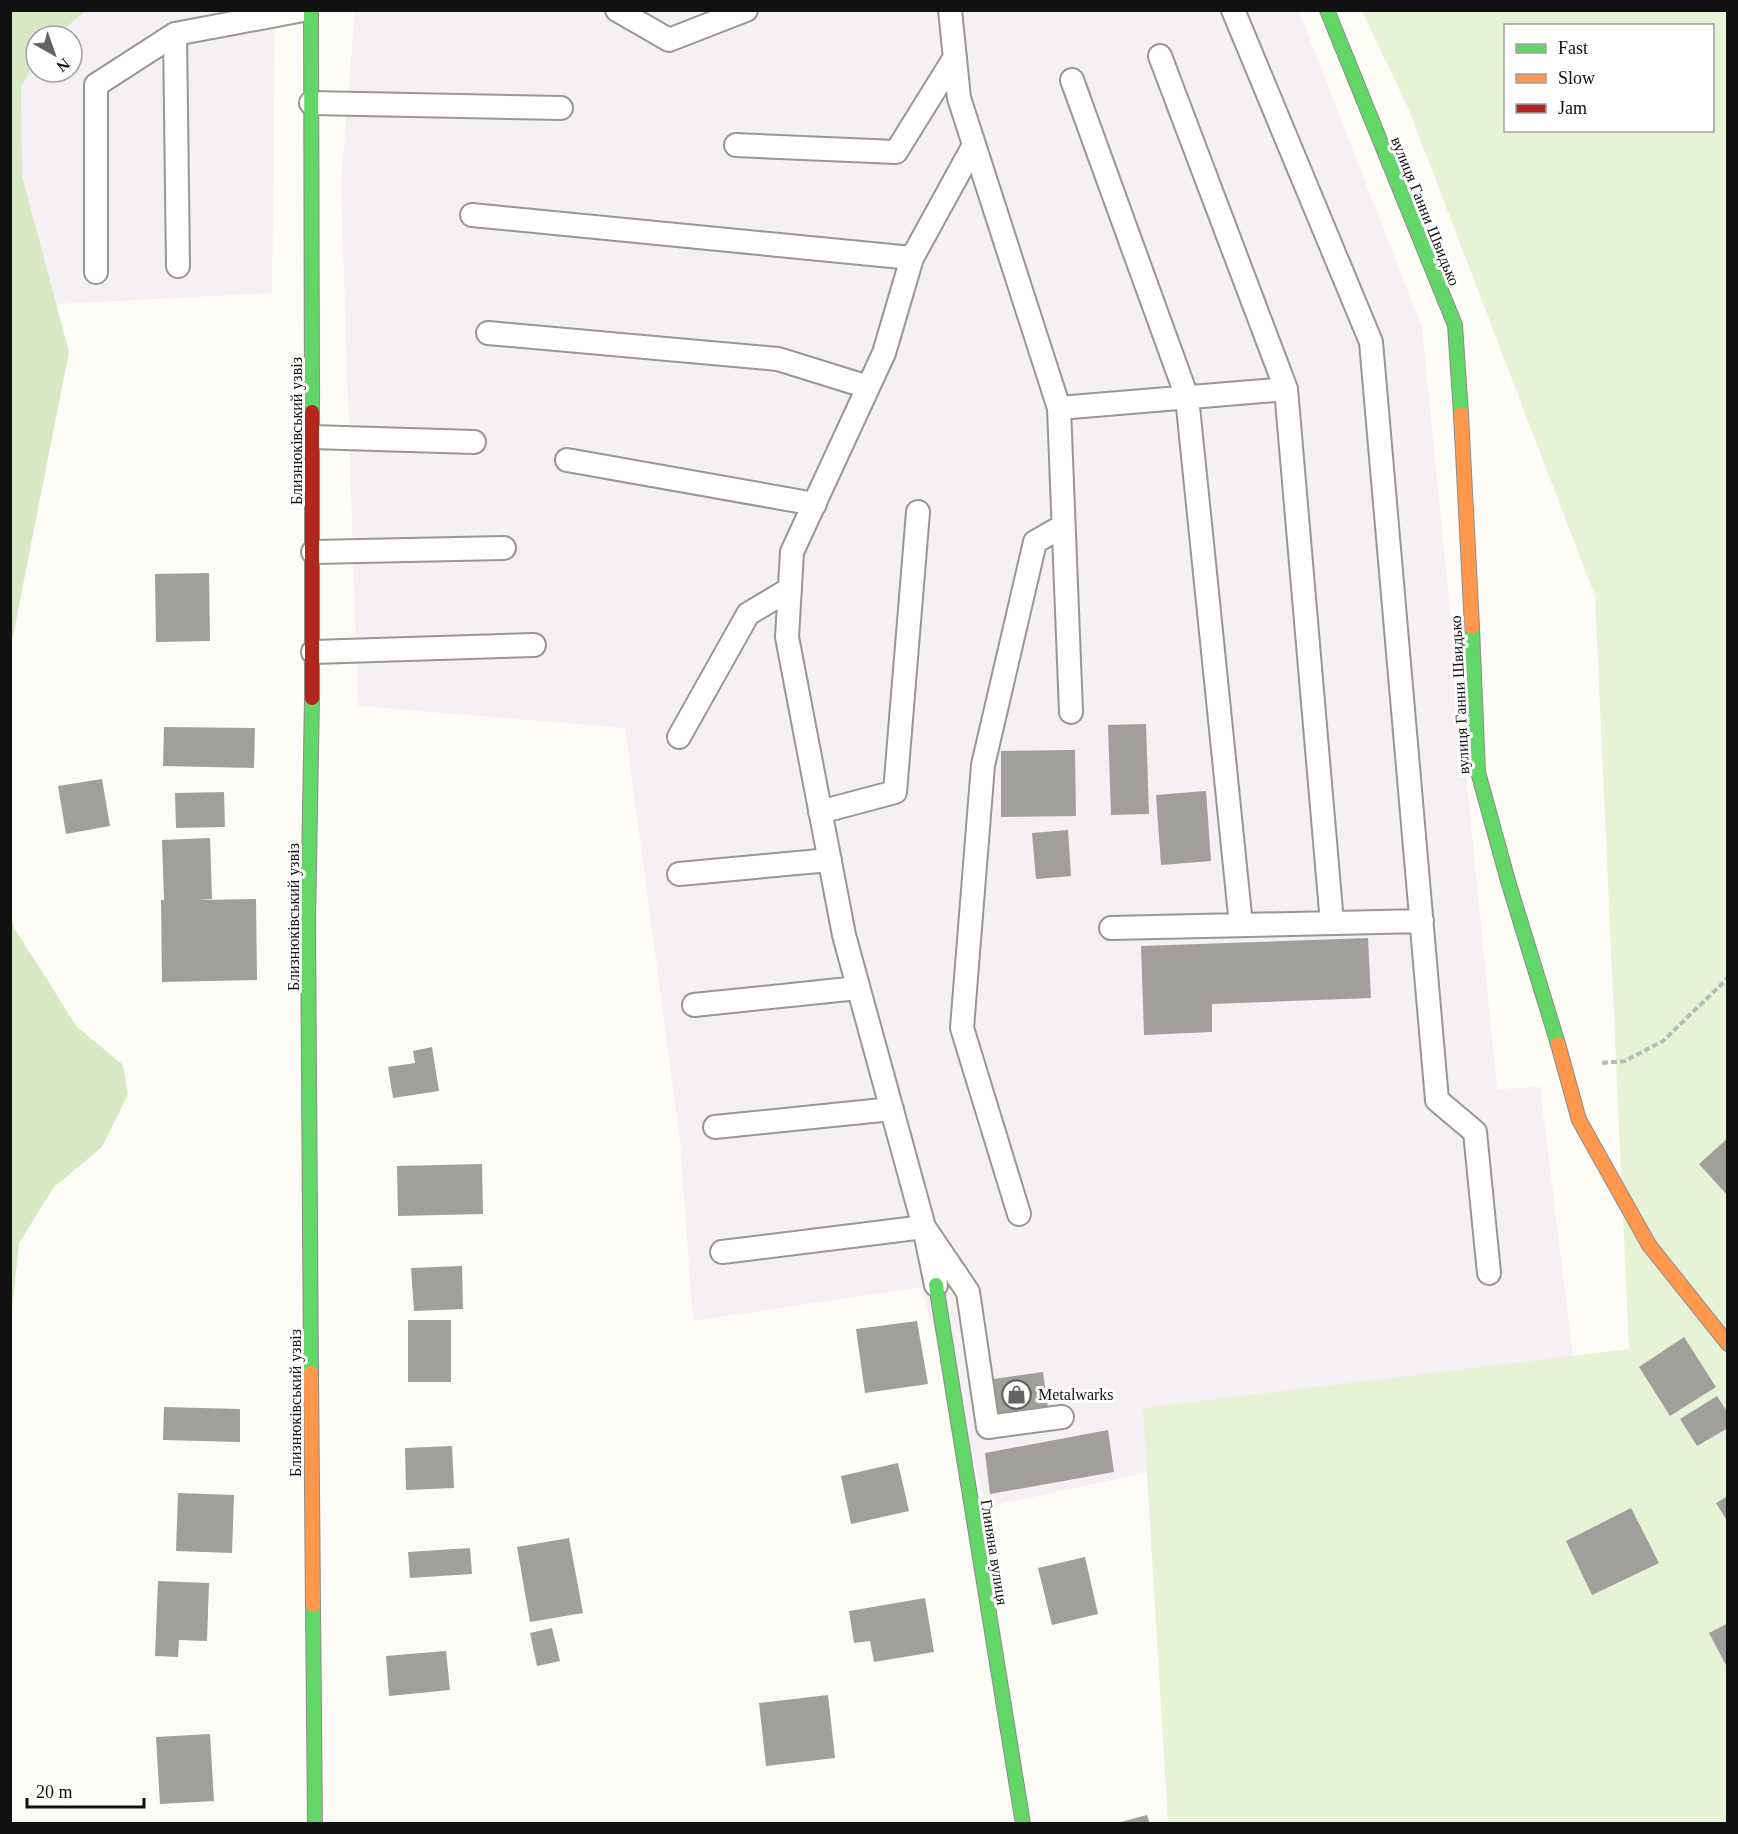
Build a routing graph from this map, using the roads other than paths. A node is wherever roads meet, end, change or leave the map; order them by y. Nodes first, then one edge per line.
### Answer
1 (303, 10) edge
2 (311, 10) edge
3 (617, 10) edge
4 (746, 10) edge
5 (950, 10) edge
6 (1233, 10) edge
7 (1327, 10) edge
8 (175, 34) junction
9 (1160, 56) dead end
10 (955, 57) junction
11 (1072, 80) dead end
12 (311, 103) junction
13 (561, 108) dead end
14 (736, 145) dead end
15 (974, 145) junction
16 (472, 215) dead end
17 (912, 258) junction
18 (178, 266) dead end
19 (96, 272) dead end
20 (488, 333) dead end
21 (868, 387) junction
22 (1286, 389) junction
23 (1187, 397) junction
24 (1059, 408) junction
25 (312, 437) junction
26 (474, 442) dead end
27 (567, 460) dead end
28 (815, 504) junction
29 (918, 512) dead end
30 (1064, 526) junction
31 (504, 548) dead end
32 (313, 552) junction
33 (790, 589) junction
34 (534, 645) dead end
35 (313, 652) junction
36 (1071, 712) dead end
37 (679, 736) dead end
38 (820, 812) junction
39 (830, 860) junction
40 (679, 874) dead end
41 (1422, 921) junction
42 (1332, 923) junction
43 (1241, 925) junction
44 (1111, 928) dead end
45 (858, 988) junction
46 (693, 1005) dead end
47 (892, 1109) junction
48 (715, 1127) dead end
49 (1019, 1214) dead end
50 (924, 1227) junction
51 (722, 1252) dead end
52 (1489, 1273) dead end
53 (936, 1285) joint
54 (1728, 1344) edge
55 (1062, 1418) dead end
56 (315, 1824) edge
57 (1023, 1824) edge

1 - 8 lane
2 - 12 street, Близнюківський узвіз
3 - 4 lane
5 - 10 lane
6 - 41 lane
7 - 54 street, вулиця Ганни Швидько
8 - 18 lane
8 - 19 lane
9 - 22 lane
10 - 14 lane
10 - 15 lane
11 - 23 lane
12 - 13 lane
12 - 25 street, Близнюківський узвіз
15 - 17 lane
15 - 24 lane
16 - 17 lane
17 - 21 lane
20 - 21 lane
21 - 28 lane
22 - 23 lane
22 - 42 lane
23 - 24 lane
23 - 43 lane
24 - 30 lane
25 - 26 lane
25 - 32 street, Близнюківський узвіз
27 - 28 lane
28 - 33 lane
29 - 38 lane
30 - 36 lane
30 - 49 lane
31 - 32 lane
32 - 35 street, Близнюківський узвіз
33 - 37 lane
33 - 38 lane
34 - 35 lane
35 - 56 street, Близнюківський узвіз
38 - 39 lane
39 - 40 lane
39 - 45 lane
41 - 42 lane
41 - 52 lane
42 - 43 lane
43 - 44 lane
45 - 46 lane
45 - 47 lane
47 - 48 lane
47 - 50 lane
50 - 51 lane
50 - 53 lane
50 - 55 lane
53 - 57 street, Глиняна вулиця

